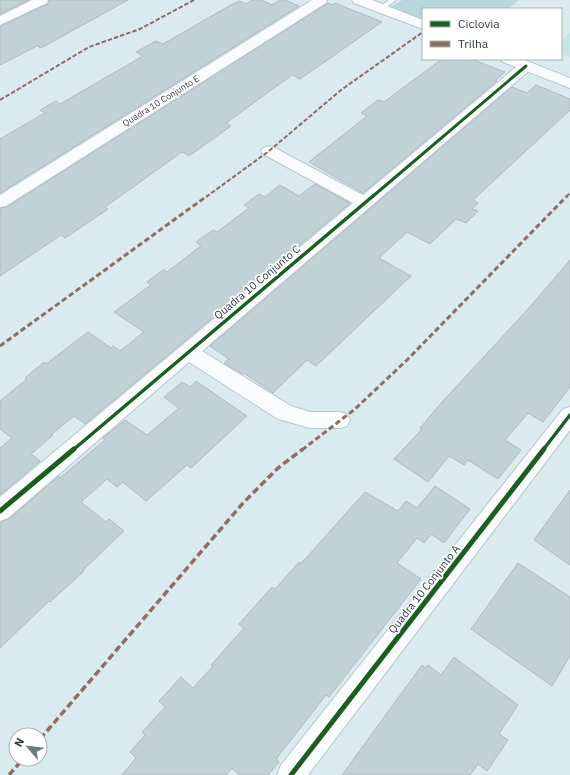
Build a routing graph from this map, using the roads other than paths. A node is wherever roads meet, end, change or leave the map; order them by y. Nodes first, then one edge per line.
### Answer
1 (42, 0) edge
2 (321, 0) edge
3 (359, 0) edge
4 (393, 0) edge
5 (380, 8) junction
6 (0, 21) edge
7 (422, 25) edge
8 (511, 60) edge
9 (526, 66) junction
10 (570, 83) edge
11 (268, 151) dead end
12 (0, 202) edge
13 (365, 203) junction
14 (188, 352) junction
15 (570, 415) edge
16 (340, 420) dead end
17 (0, 511) edge
18 (292, 775) edge

1 - 6 street
2 - 12 street, Quadra 10 Conjunto E
3 - 5 street
4 - 5 lane
5 - 7 street
8 - 9 street
9 - 10 street
9 - 13 street, Quadra 10 Conjunto C
11 - 13 street
13 - 14 street, Quadra 10 Conjunto C
14 - 16 street
14 - 17 street, Quadra 10 Conjunto C
15 - 18 street, Quadra 10 Conjunto A

